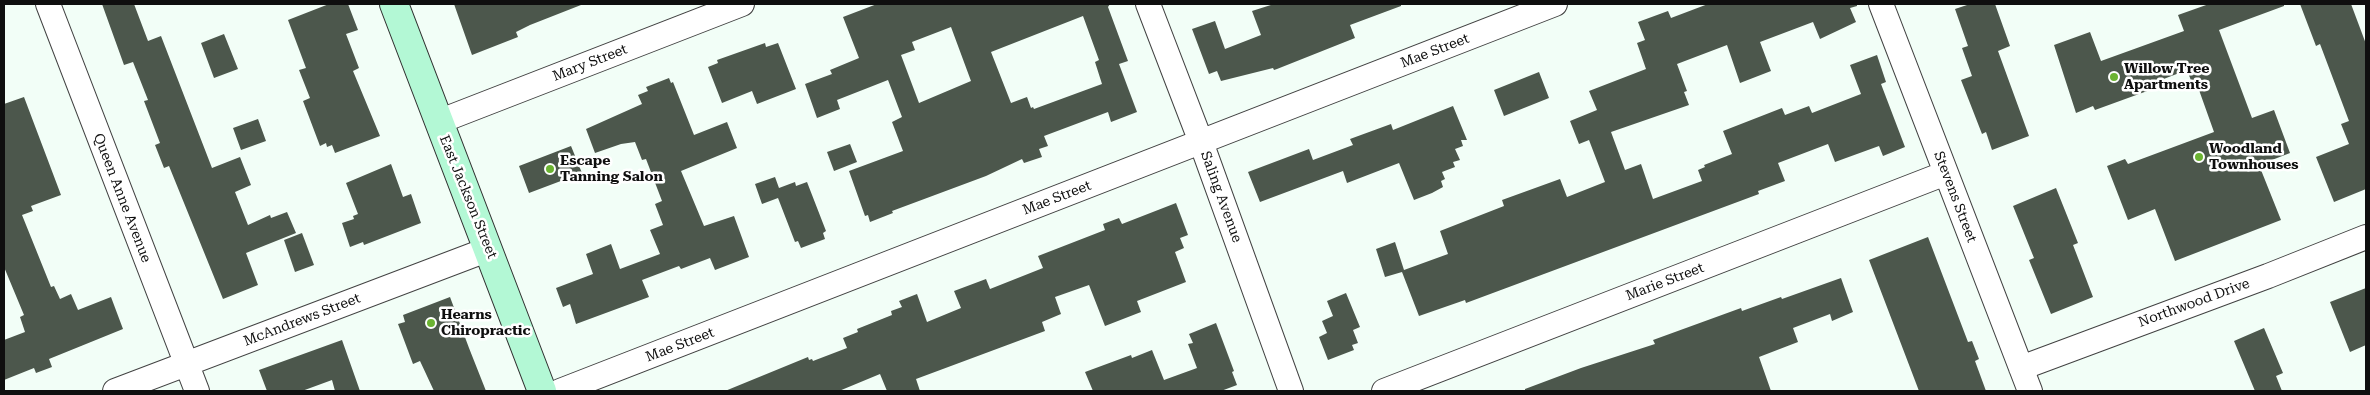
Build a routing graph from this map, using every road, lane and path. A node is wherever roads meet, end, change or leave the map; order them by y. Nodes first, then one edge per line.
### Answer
1 (48, 4) edge
2 (394, 4) edge
3 (742, 4) edge
4 (1148, 4) edge
5 (1555, 4) edge
6 (1880, 4) edge
7 (438, 122) junction
8 (1201, 142) junction
9 (1946, 172) junction
10 (2366, 237) edge
11 (488, 249) junction
12 (187, 364) junction
13 (2021, 368) junction
14 (115, 391) edge
15 (197, 391) edge
16 (542, 391) edge
17 (560, 391) edge
18 (1292, 391) edge
19 (1384, 391) edge
20 (2030, 391) edge

1 - 12 street, Queen Anne Avenue
2 - 7 street, East Jackson Street
3 - 7 street, Mary Street
4 - 8 street, Saling Avenue
5 - 8 street, Mae Street
6 - 9 street, Stevens Street
7 - 11 street, East Jackson Street
8 - 17 street, Mae Street
8 - 18 street, Saling Avenue
9 - 13 street, Stevens Street
9 - 19 street, Marie Street
10 - 13 street, Northwood Drive
11 - 12 street, McAndrews Street
11 - 16 street, East Jackson Street
12 - 14 street, McAndrews Street
12 - 15 street, Queen Anne Avenue
13 - 20 street, Stevens Street

